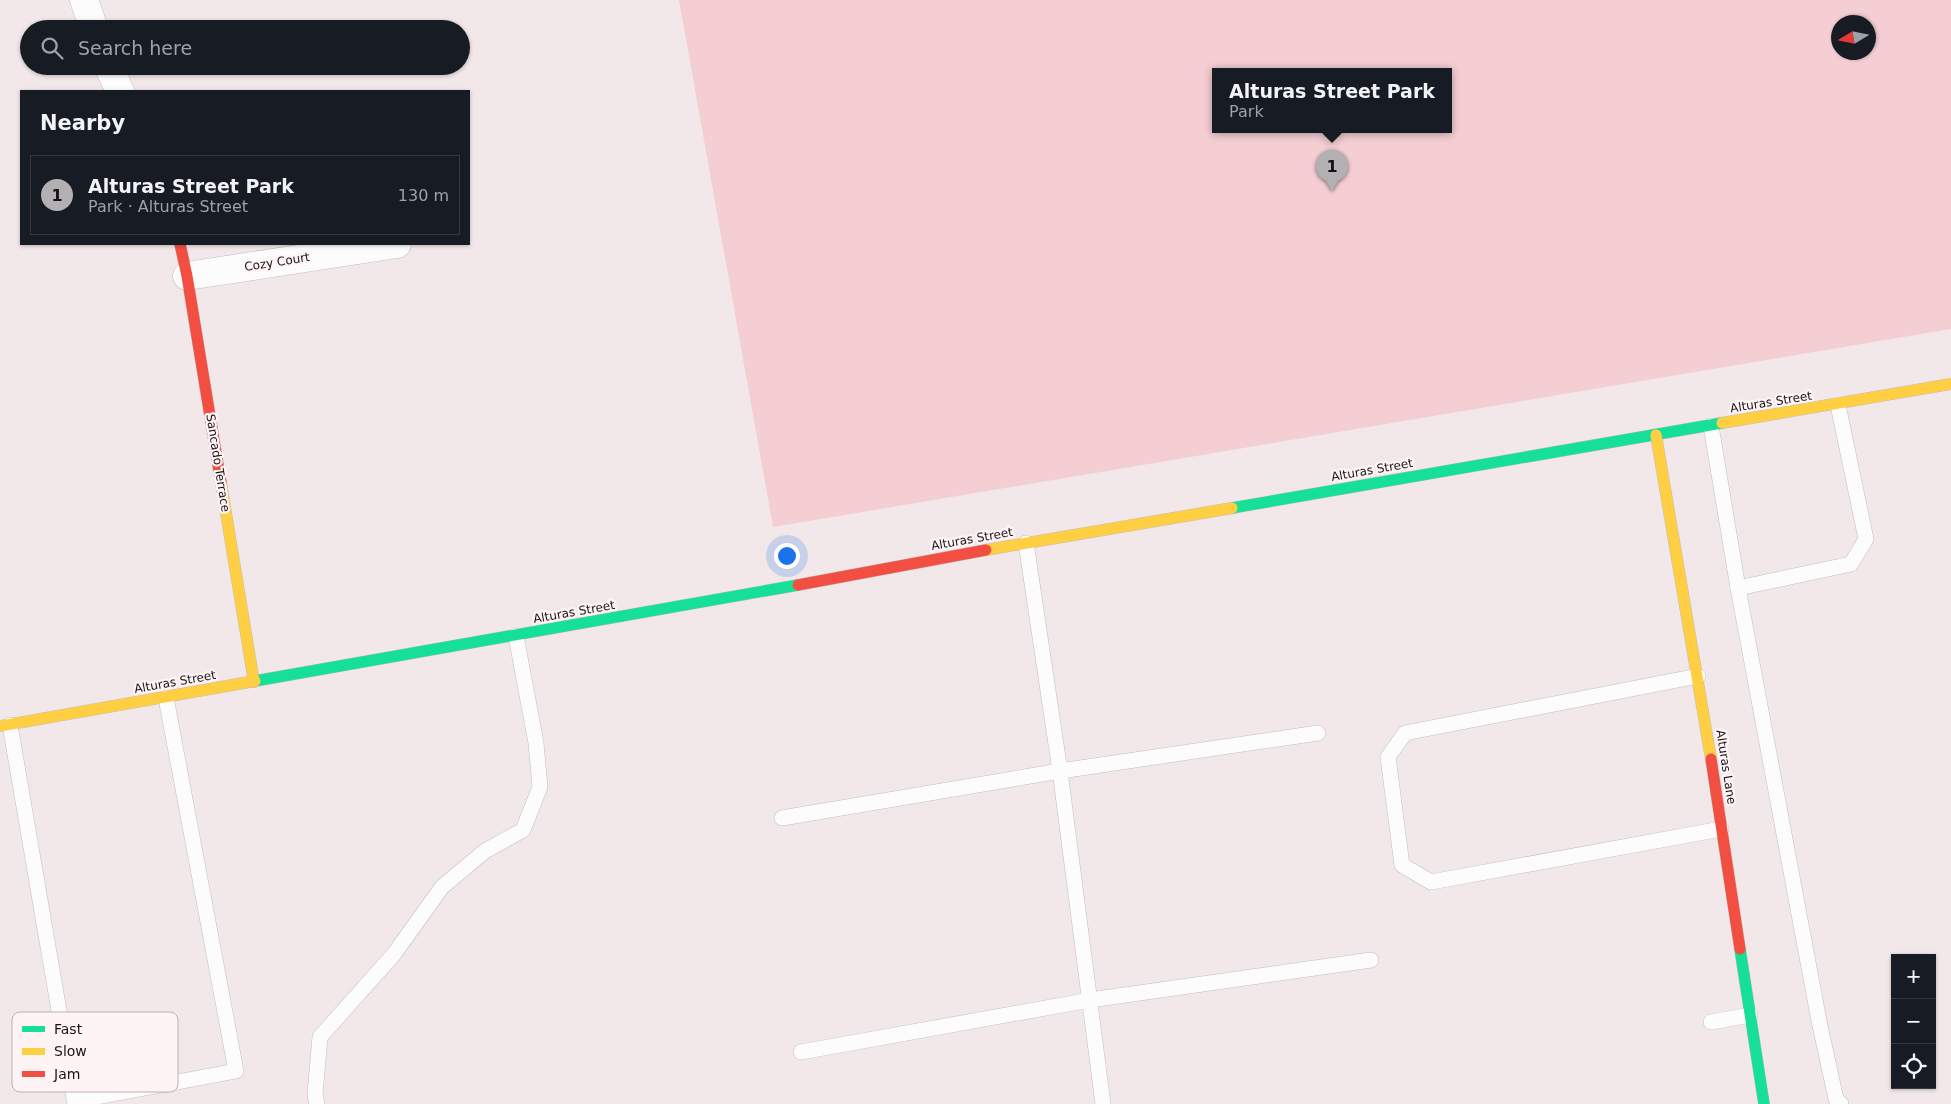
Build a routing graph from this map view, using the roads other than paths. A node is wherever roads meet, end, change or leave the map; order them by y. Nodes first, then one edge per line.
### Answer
1 (84, 0) edge
2 (91, 20) edge
3 (112, 75) edge
4 (120, 90) edge
5 (180, 245) edge
6 (390, 245) edge
7 (187, 276) junction
8 (1951, 384) edge
9 (1838, 405) junction
10 (1711, 426) junction
11 (1656, 435) junction
12 (1026, 543) junction
13 (1738, 588) junction
14 (516, 636) junction
15 (1698, 676) junction
16 (254, 682) junction
17 (166, 698) junction
18 (5, 726) edge
19 (1318, 733) dead end
20 (1060, 771) junction
21 (782, 818) dead end
22 (1721, 829) junction
23 (1371, 960) dead end
24 (1090, 1000) junction
25 (58, 1012) edge
26 (1750, 1015) junction
27 (1711, 1022) dead end
28 (801, 1052) dead end
29 (178, 1083) edge
30 (130, 1092) edge
31 (75, 1103) edge
32 (317, 1104) edge
33 (1103, 1104) edge
34 (1764, 1104) edge
35 (1841, 1104) edge

1 - 2 street
3 - 4 street
5 - 7 street, Sancado Terrace
6 - 7 street, Cozy Court
7 - 16 street, Sancado Terrace
8 - 9 street, Alturas Street
9 - 10 street, Alturas Street
9 - 13 lane
10 - 11 street, Alturas Street
10 - 13 lane
11 - 12 street, Alturas Street
11 - 15 street, Alturas Lane
12 - 14 street, Alturas Street
12 - 20 lane
13 - 35 lane
14 - 16 street, Alturas Street
14 - 32 lane
15 - 22 street, Alturas Lane
15 - 22 lane
16 - 17 street, Alturas Street
17 - 18 street, Alturas Street
17 - 29 lane
18 - 25 lane
19 - 20 lane
20 - 21 lane
20 - 24 lane
22 - 26 street, Alturas Lane
23 - 24 lane
24 - 28 lane
24 - 33 lane
26 - 27 lane
26 - 34 street, Alturas Lane
30 - 31 lane

